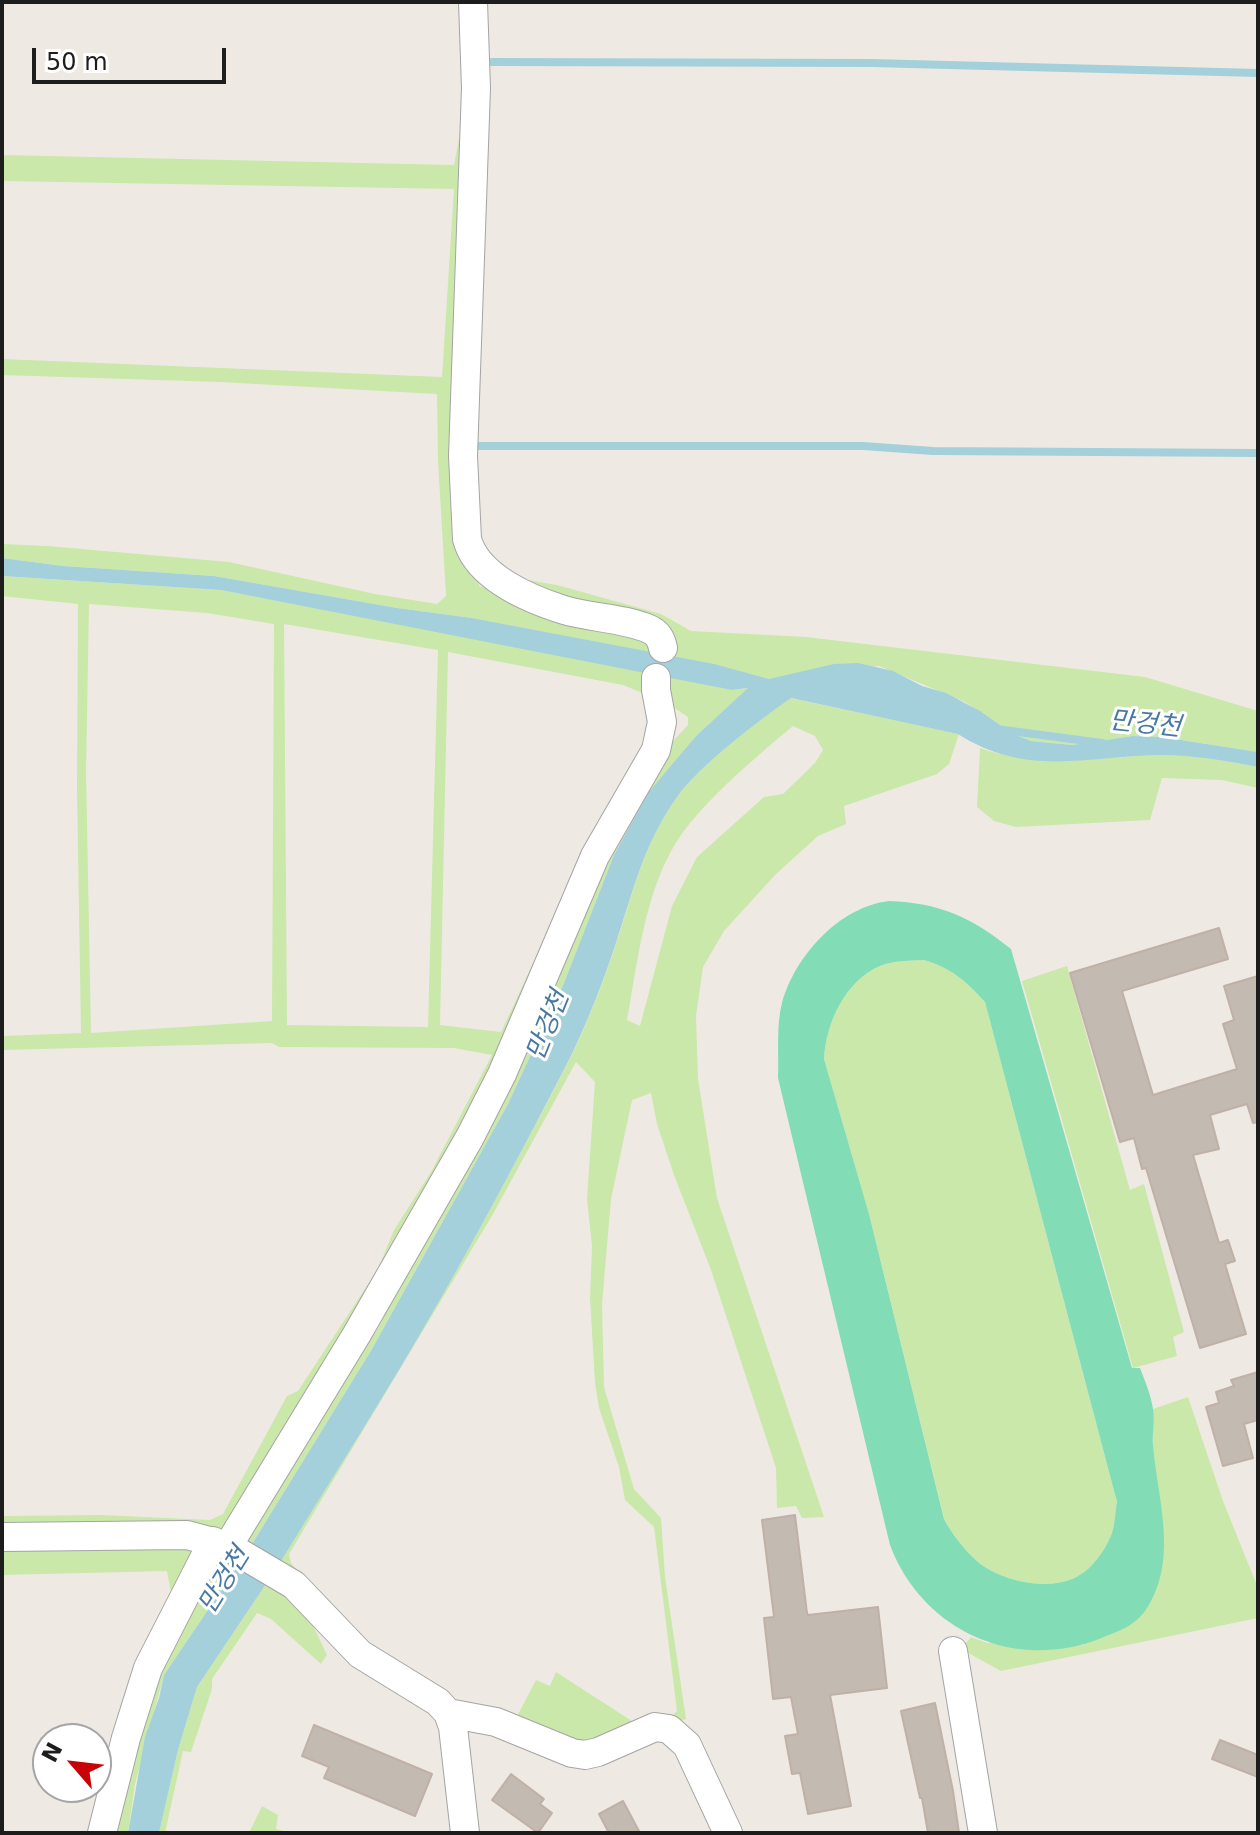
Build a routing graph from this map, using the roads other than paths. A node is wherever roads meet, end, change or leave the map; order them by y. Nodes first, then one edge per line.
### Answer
1 (473, 2) edge
2 (663, 648) dead end
3 (656, 678) dead end
4 (2, 1537) edge
5 (228, 1546) junction
6 (953, 1651) dead end
7 (448, 1713) junction
8 (102, 1833) edge
9 (465, 1833) edge
10 (728, 1833) edge
11 (983, 1833) edge

1 - 2 street
3 - 5 street
4 - 5 street
5 - 7 street
5 - 8 street
6 - 11 street
7 - 9 street
7 - 10 street

